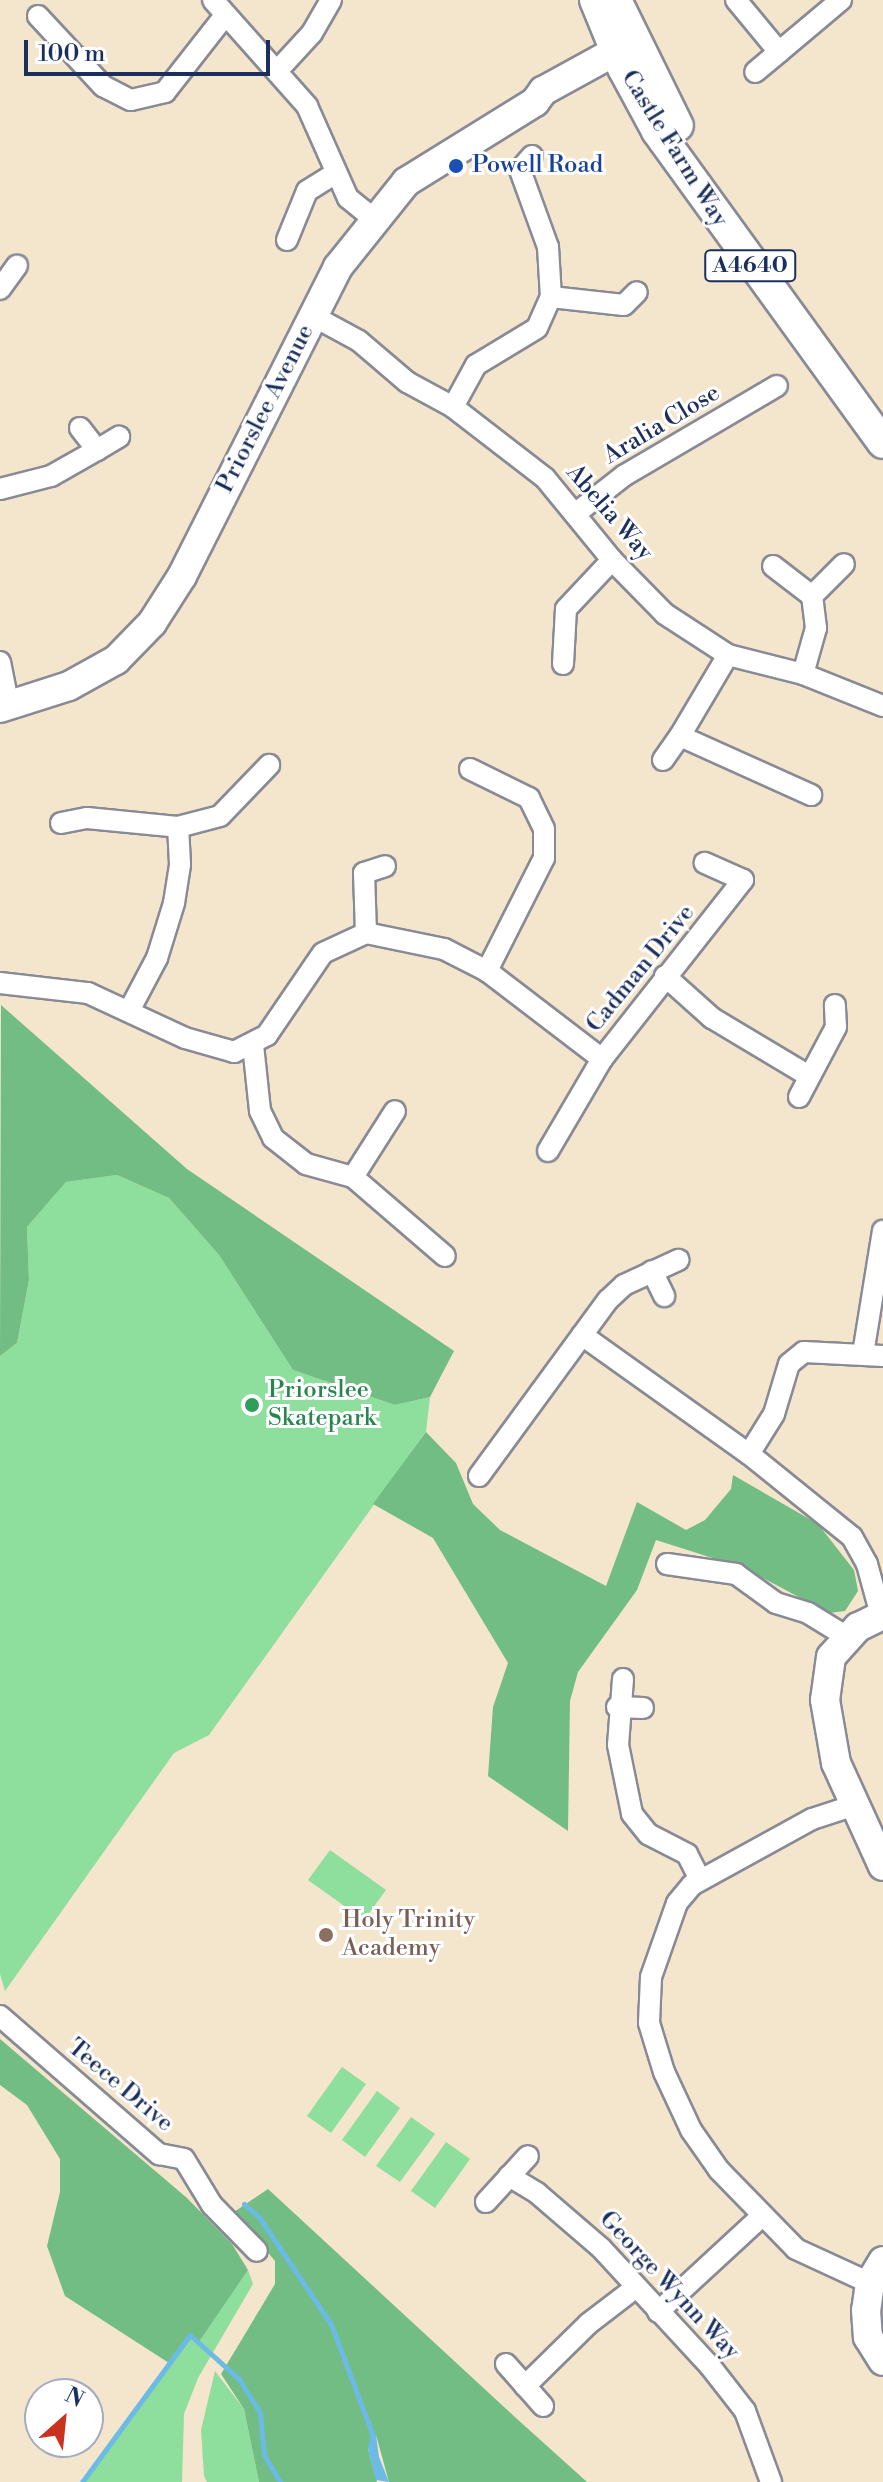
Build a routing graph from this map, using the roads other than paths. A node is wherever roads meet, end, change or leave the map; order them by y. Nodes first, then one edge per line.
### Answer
1 (331, 0) edge
2 (595, 0) edge
3 (616, 0) edge
4 (736, 0) edge
5 (841, 0) edge
6 (218, 9) edge
7 (38, 16) dead end
8 (779, 52) junction
9 (629, 54) junction
10 (278, 70) junction
11 (755, 72) dead end
12 (519, 164) dead end
13 (336, 173) junction
14 (373, 218) junction
15 (287, 240) dead end
16 (17, 266) dead end
17 (0, 289) edge
18 (637, 292) dead end
19 (551, 297) junction
20 (313, 316) junction
21 (777, 386) dead end
22 (453, 407) junction
23 (883, 414) edge
24 (80, 428) dead end
25 (119, 437) dead end
26 (883, 443) edge
27 (97, 450) junction
28 (0, 489) edge
29 (575, 514) junction
30 (612, 560) junction
31 (844, 564) dead end
32 (773, 566) dead end
33 (812, 596) junction
34 (728, 655) junction
35 (0, 662) edge
36 (563, 664) dead end
37 (803, 674) junction
38 (883, 706) edge
39 (4, 708) edge
40 (680, 736) junction
41 (663, 760) dead end
42 (269, 765) dead end
43 (470, 769) dead end
44 (811, 795) dead end
45 (61, 823) dead end
46 (178, 827) junction
47 (705, 863) dead end
48 (385, 866) dead end
49 (366, 933) junction
50 (487, 971) junction
51 (665, 976) junction
52 (0, 983) edge
53 (835, 1005) dead end
54 (130, 1009) junction
55 (253, 1045) junction
56 (602, 1059) junction
57 (809, 1076) junction
58 (799, 1097) dead end
59 (395, 1111) dead end
60 (548, 1151) dead end
61 (353, 1177) junction
62 (883, 1231) edge
63 (434, 1256) dead end
64 (678, 1260) dead end
65 (652, 1271) junction
66 (664, 1296) dead end
67 (582, 1335) junction
68 (873, 1355) edge
69 (749, 1454) junction
70 (479, 1476) dead end
71 (667, 1564) dead end
72 (882, 1615) edge
73 (847, 1637) junction
74 (623, 1679) dead end
75 (617, 1707) junction
76 (643, 1708) dead end
77 (855, 1805) junction
78 (883, 1866) edge
79 (699, 1878) junction
80 (0, 2016) edge
81 (528, 2156) dead end
82 (509, 2176) junction
83 (486, 2202) dead end
84 (762, 2216) junction
85 (257, 2251) dead end
86 (877, 2272) edge
87 (635, 2288) junction
88 (658, 2312) junction
89 (883, 2361) edge
90 (506, 2364) dead end
91 (525, 2386) junction
92 (543, 2406) dead end
93 (771, 2482) edge

1 - 10 street
2 - 9 main road, Castle Farm Way / A4640
3 - 9 main road, Castle Farm Way / A4640
4 - 8 street
5 - 8 street
6 - 7 street
6 - 10 street
8 - 11 street
9 - 14 street, Priorslee Avenue
9 - 23 main road, Castle Farm Way / A4640
9 - 26 main road, Castle Farm Way / A4640
10 - 13 street
12 - 19 street
13 - 14 street
13 - 15 street
14 - 20 street, Priorslee Avenue
16 - 17 street
18 - 19 street
19 - 22 street
20 - 22 street, Abelia Way
20 - 39 street, Priorslee Avenue
21 - 29 street, Aralia Close
22 - 29 street, Abelia Way
24 - 27 street
25 - 27 street
27 - 28 street
29 - 30 street, Abelia Way
30 - 34 street, Abelia Way
30 - 36 street
31 - 33 street
32 - 33 street
33 - 37 street
34 - 37 street, Abelia Way
34 - 40 street
35 - 39 street
37 - 38 street, Abelia Way
40 - 41 street
40 - 44 street
42 - 46 street
43 - 50 street
45 - 46 street
46 - 54 street
47 - 51 street, Cadman Drive
48 - 49 street
49 - 50 street, Cadman Drive
49 - 55 street
50 - 56 street, Cadman Drive
51 - 56 street, Cadman Drive
51 - 57 street
52 - 54 street
53 - 57 street
54 - 55 street
55 - 61 street
56 - 60 street
57 - 58 street
59 - 61 street
61 - 63 street
62 - 68 street
64 - 65 street
65 - 66 street
65 - 67 street
67 - 69 street
67 - 70 street
68 - 69 street
69 - 72 street
71 - 73 street
72 - 73 street
73 - 77 street
74 - 75 street
75 - 76 street
75 - 79 street
77 - 78 street
77 - 79 street
79 - 84 street
80 - 85 street, Teece Drive
81 - 82 street
82 - 83 street
82 - 87 street, George Wynn Way
84 - 86 street
84 - 88 street
86 - 89 street
87 - 88 street, George Wynn Way
87 - 91 street
88 - 93 street, George Wynn Way
90 - 91 street
91 - 92 street

